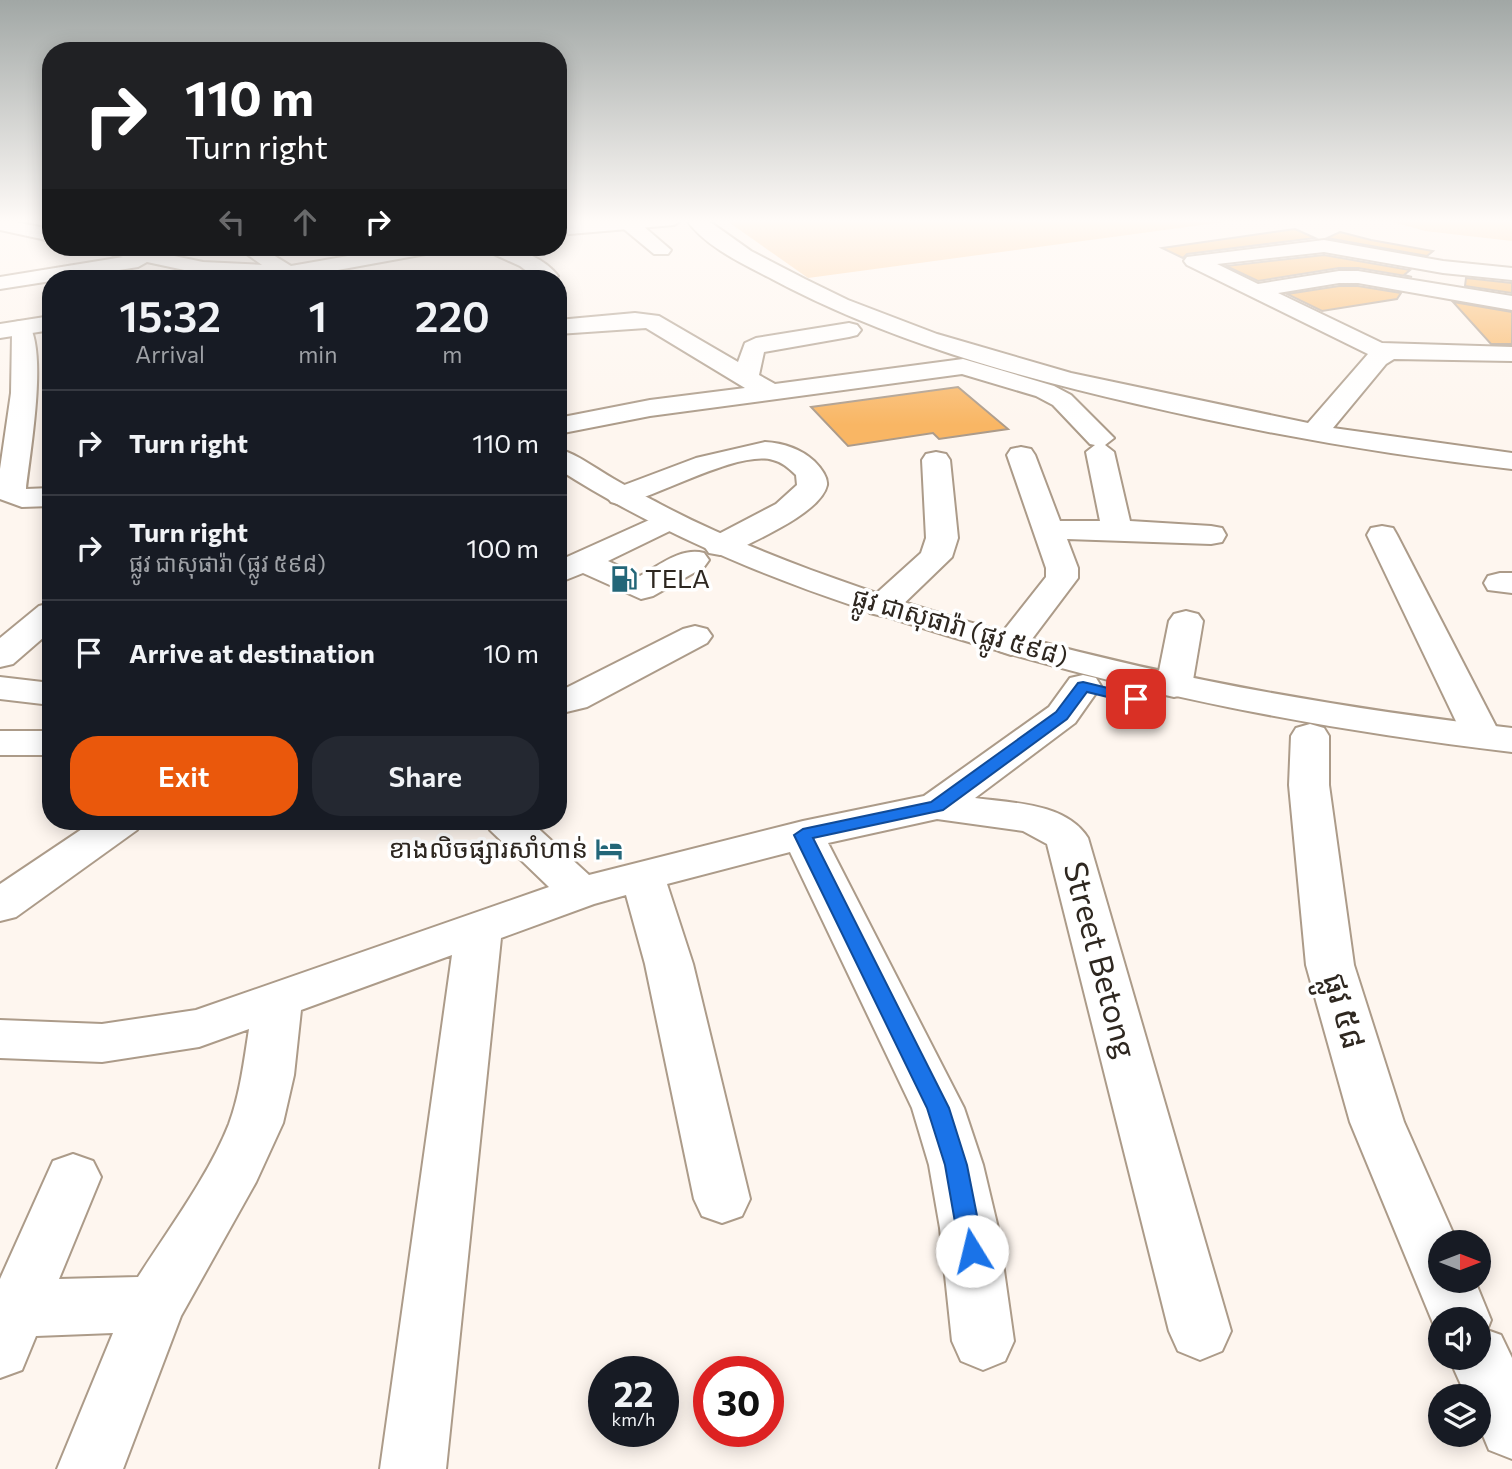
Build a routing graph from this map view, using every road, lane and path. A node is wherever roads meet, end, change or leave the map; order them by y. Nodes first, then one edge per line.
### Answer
1 (805, 288) edge
2 (1247, 288) edge
3 (1268, 288) edge
4 (1434, 288) edge
5 (1252, 290) junction
6 (1512, 303) edge
7 (42, 317) edge
8 (42, 324) edge
9 (567, 326) edge
10 (7, 327) edge
11 (849, 330) dead end
12 (1390, 352) junction
13 (1512, 354) edge
14 (747, 375) junction
15 (42, 389) edge
16 (769, 391) junction
17 (12, 397) edge
18 (567, 424) edge
19 (1314, 432) junction
20 (1021, 455) dead end
21 (936, 460) dead end
22 (1512, 461) edge
23 (567, 463) edge
24 (567, 490) edge
25 (621, 496) junction
26 (42, 497) edge
27 (653, 527) junction
28 (1048, 530) junction
29 (1117, 530) junction
30 (1211, 535) dead end
31 (1382, 535) dead end
32 (706, 553) junction
33 (571, 567) edge
34 (882, 606) junction
35 (42, 621) edge
36 (1186, 621) dead end
37 (695, 636) dead end
38 (1011, 644) junction
39 (0, 656) edge
40 (1083, 686) junction
41 (1174, 686) junction
42 (0, 688) edge
43 (42, 693) edge
44 (567, 701) edge
45 (1310, 736) junction
46 (1497, 738) edge
47 (0, 743) edge
48 (42, 743) edge
49 (1512, 762) edge
50 (937, 806) junction
51 (109, 830) edge
52 (515, 830) edge
53 (803, 835) junction
54 (642, 875) junction
55 (581, 892) junction
56 (1, 905) edge
57 (479, 927) junction
58 (278, 1001) junction
59 (0, 1039) edge
60 (73, 1177) dead end
61 (722, 1199) dead end
62 (1428, 1242) edge
63 (155, 1304) junction
64 (6, 1322) edge
65 (1200, 1331) dead end
66 (983, 1341) dead end
67 (1486, 1370) edge
68 (1512, 1427) edge
69 (90, 1469) edge
70 (413, 1469) edge

1 - 19 street
2 - 5 street
3 - 5 street
4 - 6 street
5 - 12 street
7 - 10 street
8 - 10 street
9 - 14 street
10 - 17 street
11 - 14 street
12 - 13 street
12 - 19 street
14 - 16 street
15 - 17 street
16 - 18 street
16 - 29 street
17 - 26 street
19 - 22 street
20 - 28 street
21 - 34 street
23 - 25 street, ផ្លូវ ជាសុផារ៉ា (ផ្លូវ ៥៩៨)
24 - 27 street, ផ្លូវ ជាសុផារ៉ា (ផ្លូវ ៥៩៨)
25 - 27 street, ផ្លូវ ជាសុផារ៉ា (ផ្លូវ ៥៩៨)
25 - 32 street
27 - 32 street, ផ្លូវ ជាសុផារ៉ា (ផ្លូវ ៥៩៨)
27 - 33 street
28 - 29 street
28 - 38 street
29 - 30 street
31 - 46 street
32 - 33 street
32 - 34 street, ផ្លូវ ជាសុផារ៉ា (ផ្លូវ ៥៩៨)
32 - 40 street, ផ្លូវ ជាសុផារ៉ា (ផ្លូវ ៥៩៨)
34 - 38 street, ផ្លូវ ជាសុផារ៉ា (ផ្លូវ ៥៩៨)
35 - 39 street
36 - 41 street
37 - 44 street
38 - 41 street, ផ្លូវ ជាសុផារ៉ា (ផ្លូវ ៥៩៨)
40 - 45 street, ផ្លូវ ជាសុផារ៉ា (ផ្លូវ ៥៩៨)
40 - 50 street
41 - 46 street, ផ្លូវ ជាសុផារ៉ា (ផ្លូវ ៥៩៨)
42 - 43 street
45 - 49 street, ផ្លូវ ជាសុផារ៉ា (ផ្លូវ ៥៩៨)
45 - 62 street, ផ្លូវ ៥៨
47 - 48 street
50 - 53 street
50 - 65 street, Street Betong
51 - 56 street
52 - 55 street
53 - 54 street
53 - 66 street
54 - 55 street
54 - 61 street
55 - 57 street
57 - 58 street
57 - 70 street
58 - 59 street
58 - 63 street
60 - 64 street
63 - 64 street
63 - 69 street
67 - 68 street

